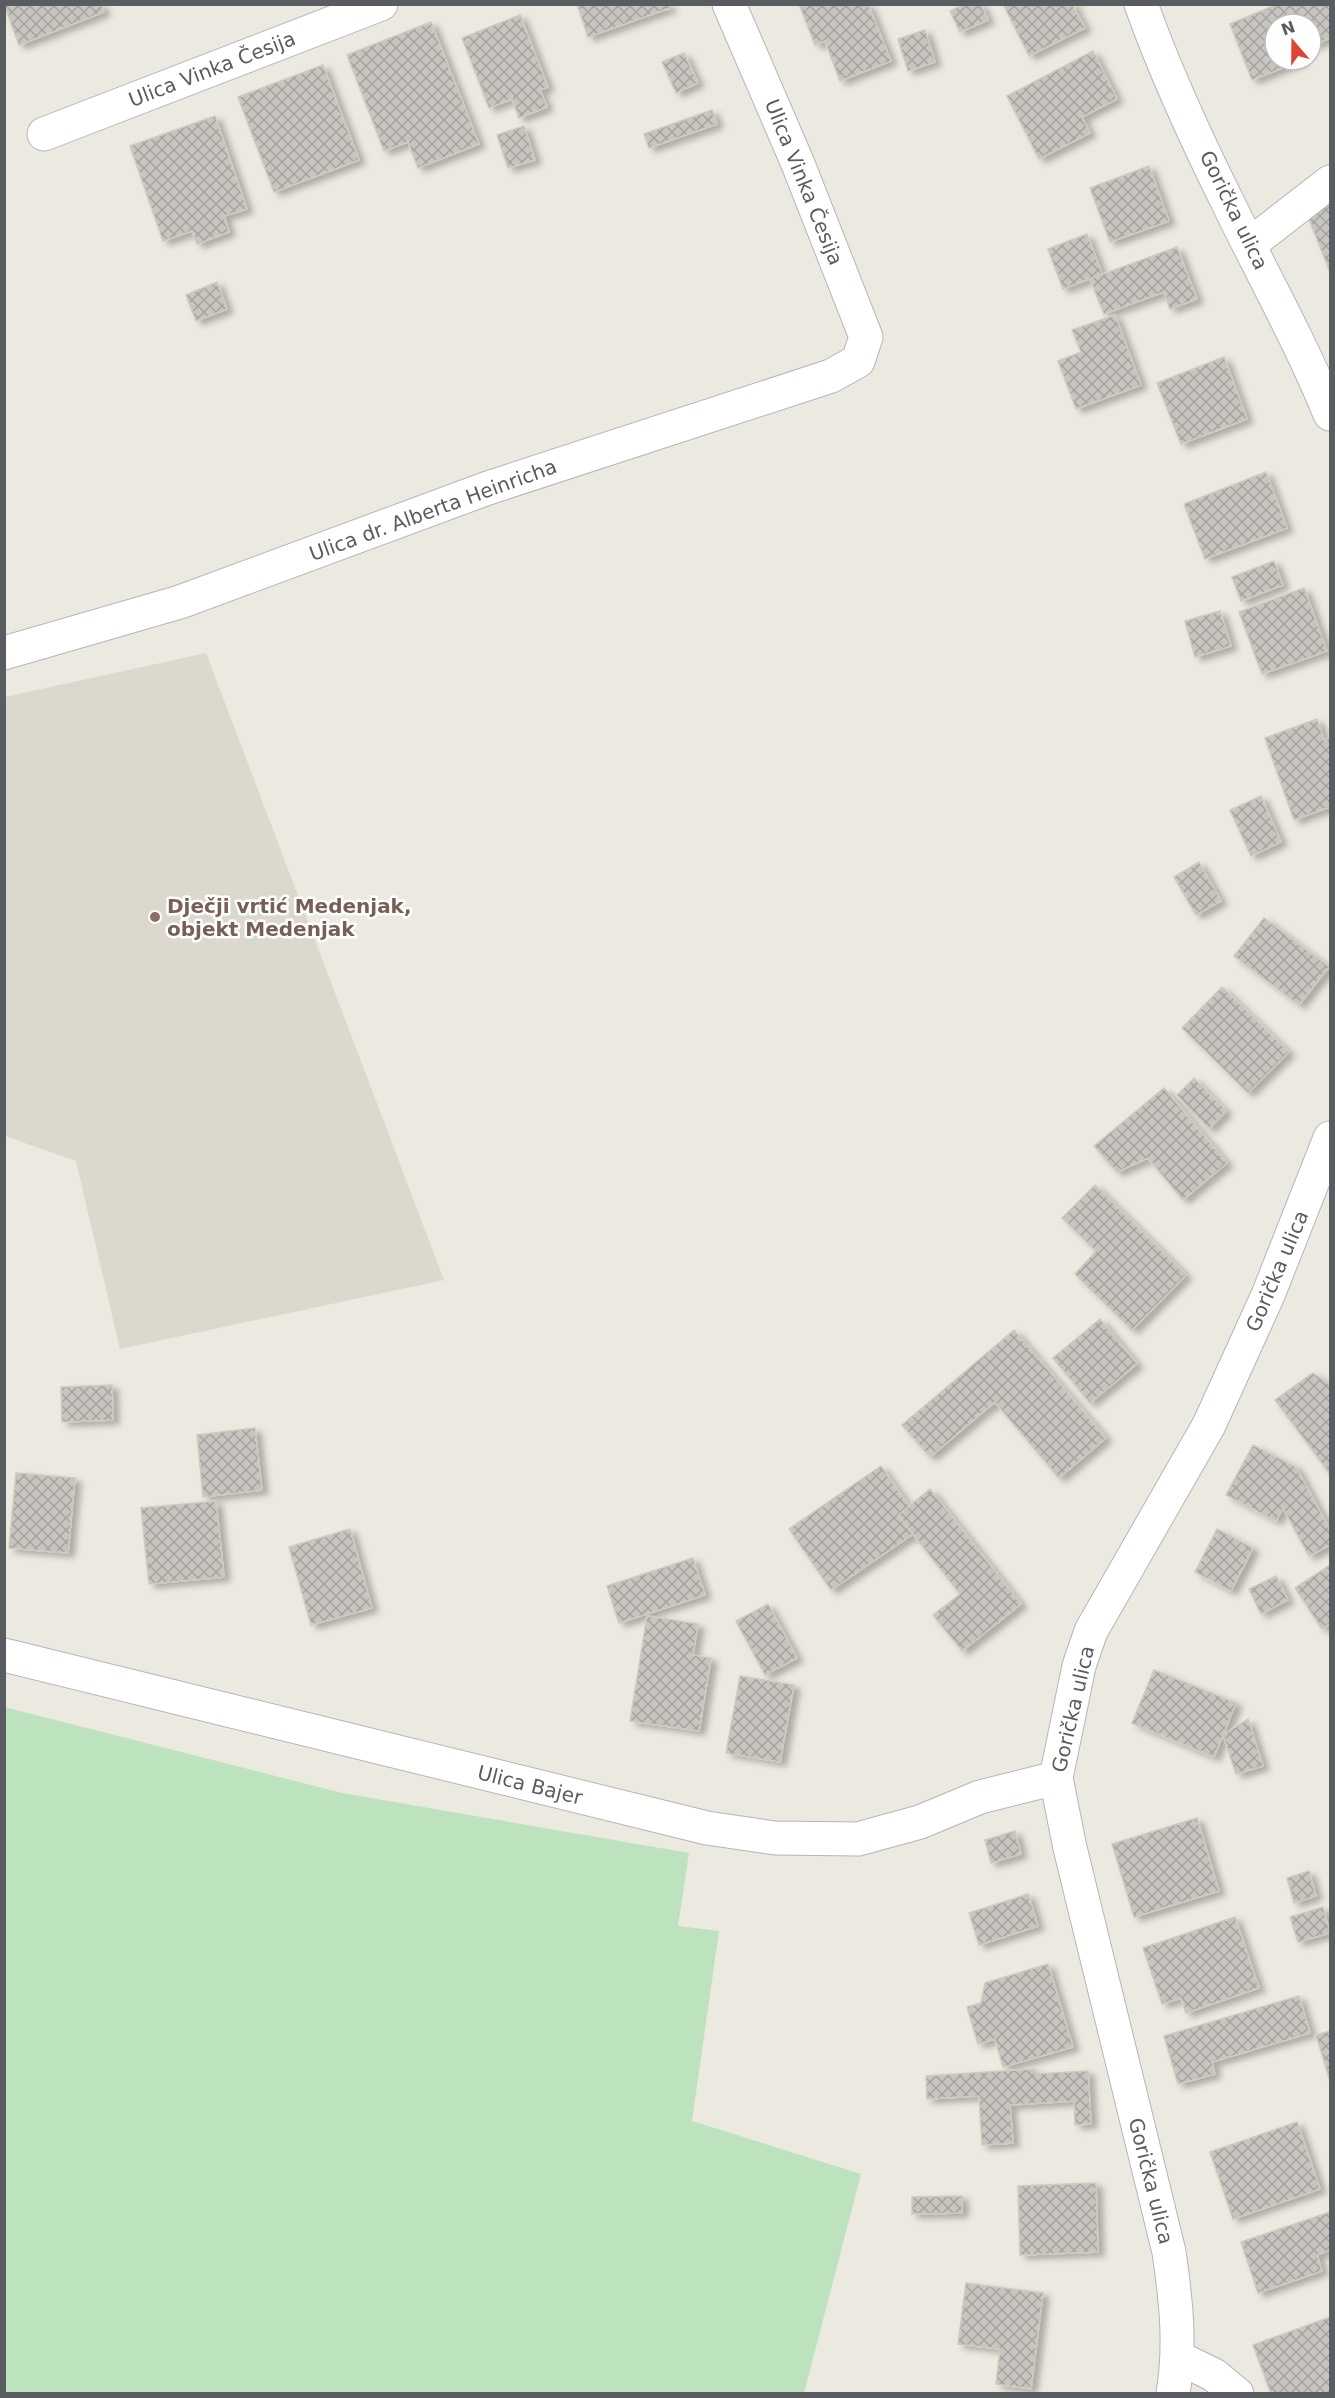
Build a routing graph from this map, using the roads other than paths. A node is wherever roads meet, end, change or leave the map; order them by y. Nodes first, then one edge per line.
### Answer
1 (381, 4) edge
2 (729, 4) edge
3 (1141, 4) edge
4 (44, 134) dead end
5 (1330, 182) edge
6 (1249, 245) junction
7 (858, 361) joint
8 (1330, 414) edge
9 (4, 653) edge
10 (1330, 1138) edge
11 (4, 1655) edge
12 (1056, 1778) junction
13 (1179, 2358) junction
14 (1173, 2394) edge
15 (1237, 2394) edge

1 - 4 street, Ulica Vinka Česija
2 - 7 street, Ulica Vinka Česija
3 - 6 street, Gorička ulica
5 - 6 street
6 - 8 street, Gorička ulica
7 - 9 street, Ulica dr. Alberta Heinricha
10 - 12 street, Gorička ulica
11 - 12 street, Ulica Bajer
12 - 13 street, Gorička ulica
13 - 14 street, Gorička ulica
13 - 15 street

